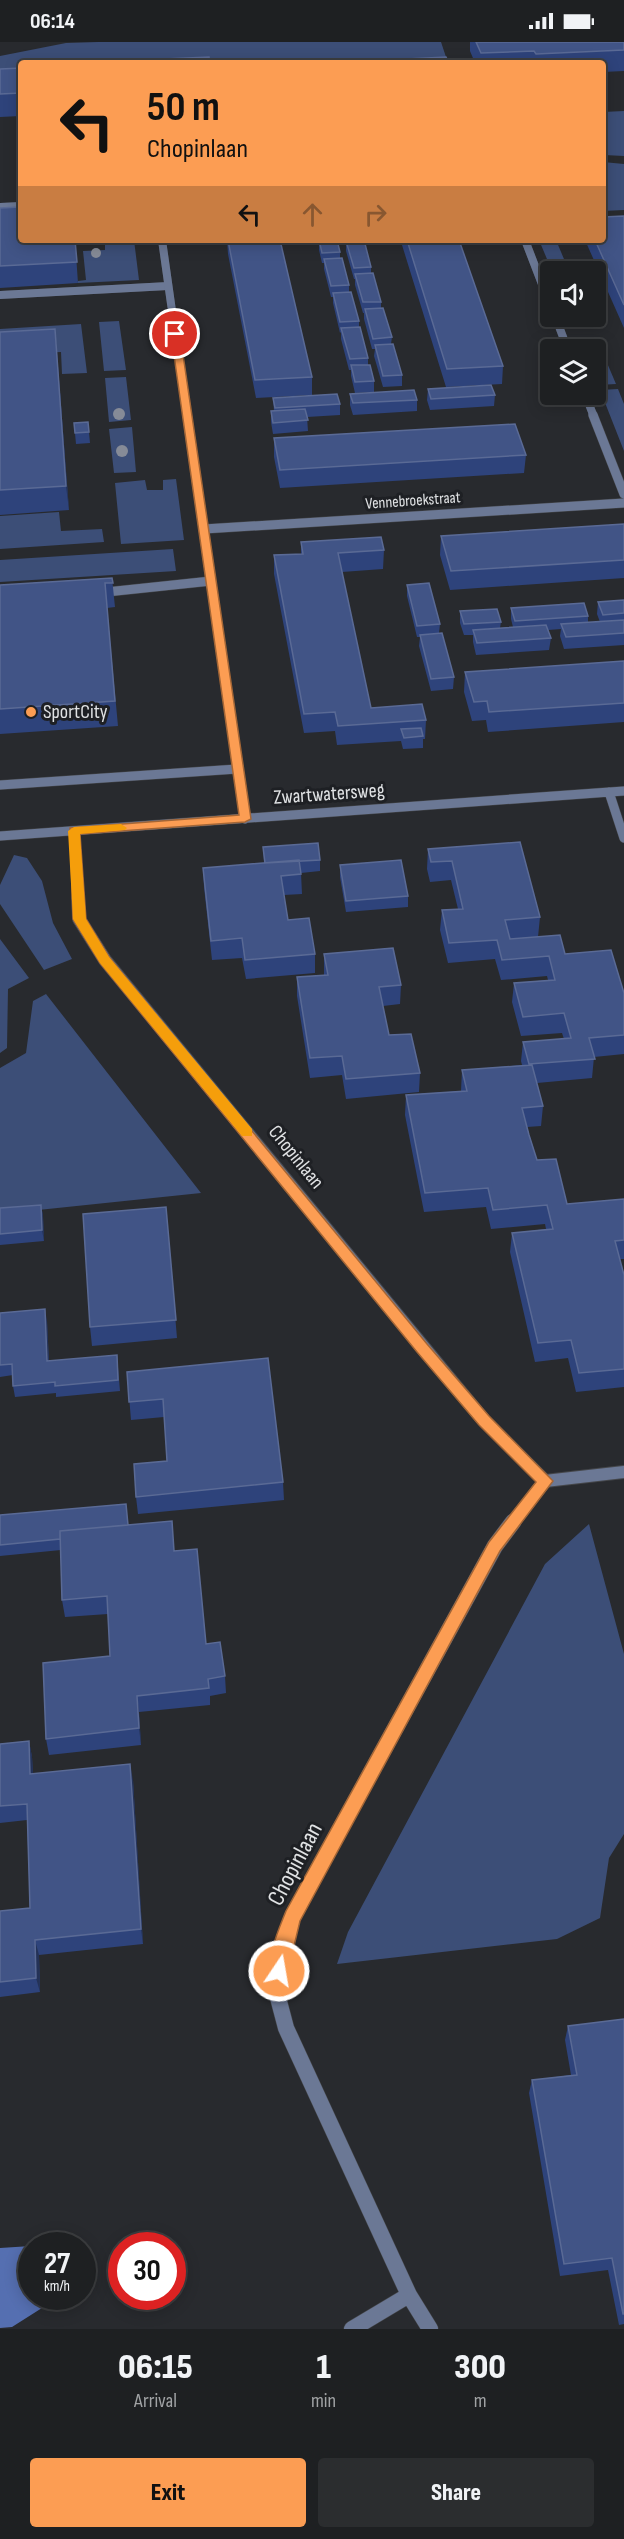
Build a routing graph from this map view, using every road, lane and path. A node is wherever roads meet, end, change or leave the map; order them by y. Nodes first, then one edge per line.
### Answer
1 (18, 206) edge
2 (0, 207) edge
3 (162, 243) edge
4 (526, 243) edge
5 (540, 280) edge
6 (168, 286) junction
7 (0, 295) edge
8 (589, 405) edge
9 (624, 494) edge
10 (624, 503) edge
11 (204, 529) junction
12 (211, 580) junction
13 (82, 594) edge
14 (237, 769) junction
15 (0, 785) edge
16 (624, 790) edge
17 (609, 792) junction
18 (245, 819) junction
19 (74, 831) junction
20 (0, 836) edge
21 (624, 838) edge
22 (624, 1472) edge
23 (545, 1481) junction
24 (409, 2295) junction
25 (352, 2329) edge
26 (430, 2329) edge

1 - 2 street
3 - 6 street
4 - 5 street
6 - 7 street
6 - 11 street
8 - 9 street
10 - 11 street, Vennebroekstraat
11 - 12 street
12 - 13 street
12 - 14 street
14 - 15 street
14 - 18 street
16 - 17 street, Zwartwatersweg
17 - 18 street, Zwartwatersweg
17 - 21 street
18 - 19 street, Zwartwatersweg
19 - 20 street, Zwartwatersweg
19 - 23 street, Chopinlaan
22 - 23 street
23 - 24 street, Chopinlaan
24 - 25 street
24 - 26 street, Chopinlaan

